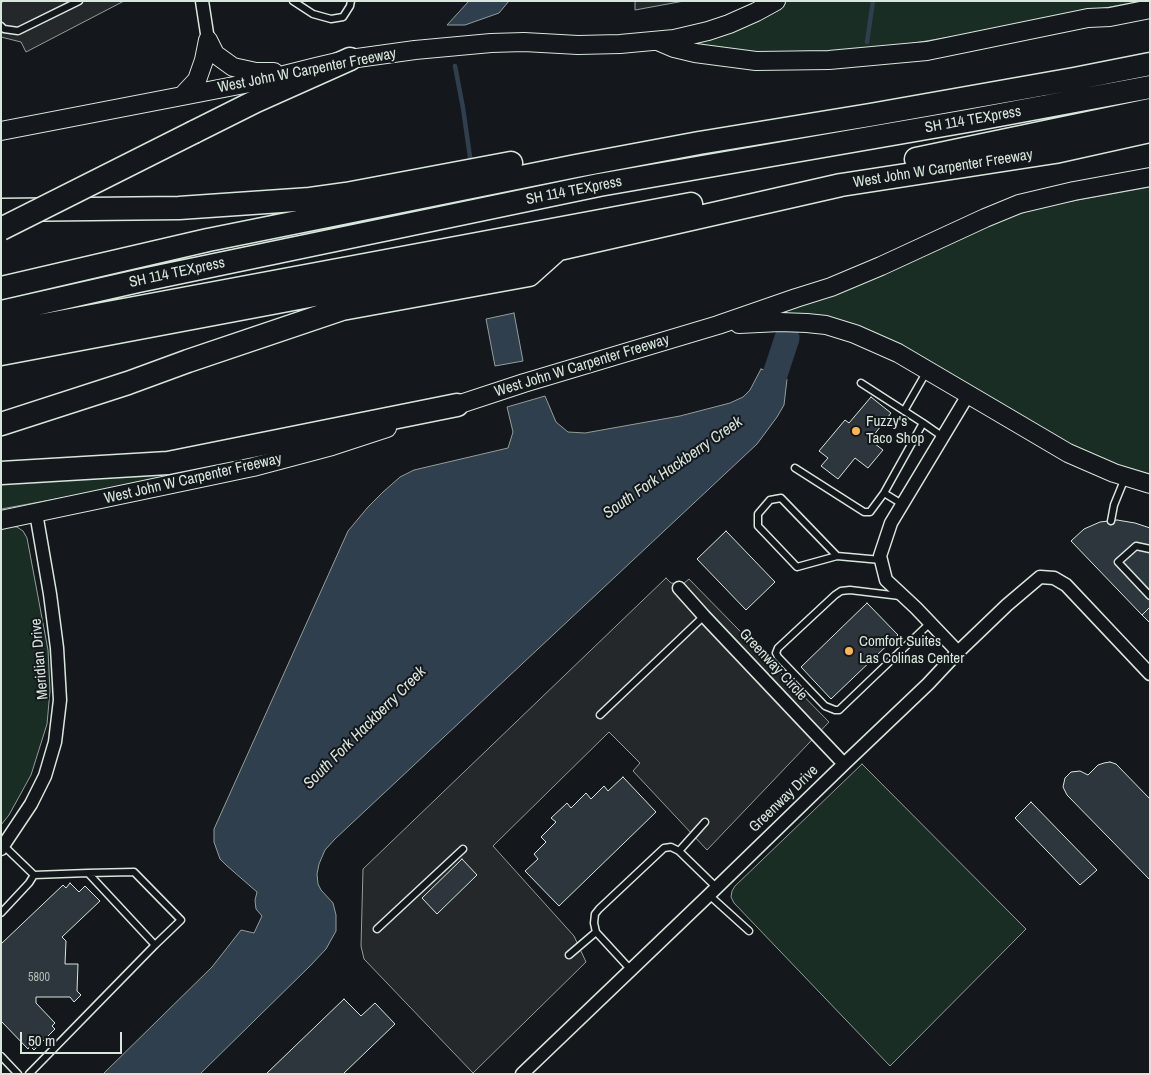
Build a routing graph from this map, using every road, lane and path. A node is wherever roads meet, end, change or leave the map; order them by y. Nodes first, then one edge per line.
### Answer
1 (79, 1) edge
2 (202, 1) edge
3 (293, 1) edge
4 (351, 1) edge
5 (774, 2) edge
6 (1150, 9) edge
7 (1, 26) edge
8 (208, 40) junction
9 (658, 41) junction
10 (350, 59) junction
11 (1147, 64) edge
12 (295, 72) junction
13 (1150, 86) edge
14 (183, 95) junction
15 (1150, 110) edge
16 (1, 131) edge
17 (1150, 131) edge
18 (576, 166) junction
19 (1150, 177) edge
20 (1, 210) edge
21 (1, 229) edge
22 (559, 249) junction
23 (1, 288) edge
24 (1, 312) edge
25 (718, 325) junction
26 (1, 333) edge
27 (1, 354) edge
28 (928, 371) junction
29 (861, 383) dead end
30 (968, 395) junction
31 (457, 405) junction
32 (904, 411) junction
33 (923, 423) junction
34 (1, 424) edge
35 (943, 437) junction
36 (795, 468) dead end
37 (1, 473) edge
38 (1126, 477) junction
39 (1150, 484) edge
40 (884, 493) junction
41 (902, 504) junction
42 (36, 513) junction
43 (1, 520) edge
44 (1111, 521) dead end
45 (1150, 548) edge
46 (837, 556) junction
47 (881, 560) junction
48 (679, 588) dead end
49 (903, 596) junction
50 (1150, 596) edge
51 (704, 616) junction
52 (930, 623) junction
53 (958, 652) junction
54 (1150, 674) edge
55 (600, 715) dead end
56 (844, 764) junction
57 (705, 822) dead end
58 (3, 847) edge
59 (463, 848) dead end
60 (679, 851) junction
61 (88, 873) junction
62 (34, 875) junction
63 (713, 891) junction
64 (1, 912) edge
65 (377, 928) dead end
66 (749, 931) dead end
67 (596, 932) junction
68 (155, 945) junction
69 (569, 955) dead end
70 (630, 970) junction
71 (1, 1056) edge
72 (18, 1074) edge
73 (29, 1074) edge
74 (522, 1074) edge

1 - 7 lane
2 - 8 street
3 - 4 lane
5 - 9 main road
6 - 9 main road, West John W Carpenter Freeway
8 - 12 main road
8 - 14 main road
9 - 10 main road, West John W Carpenter Freeway
10 - 12 main road, West John W Carpenter Freeway
10 - 21 highway, bridge
11 - 18 highway
12 - 14 main road, West John W Carpenter Freeway
13 - 24 highway, SH 114 TEXpress
14 - 16 main road, West John W Carpenter Freeway
15 - 26 highway, SH 114 TEXpress
17 - 22 highway, West John W Carpenter Freeway
18 - 20 highway
18 - 23 highway
19 - 25 main road, West John W Carpenter Freeway
22 - 27 highway, West John W Carpenter Freeway
22 - 34 highway
25 - 28 main road
25 - 31 main road, West John W Carpenter Freeway
28 - 30 main road
28 - 32 lane
29 - 32 lane
30 - 35 street
30 - 38 main road
31 - 37 highway
31 - 42 main road, West John W Carpenter Freeway
32 - 33 lane
33 - 35 lane
33 - 40 lane
35 - 41 street
36 - 40 lane
38 - 39 main road
38 - 44 lane
40 - 41 lane
41 - 47 street
42 - 43 main road, West John W Carpenter Freeway
42 - 58 street, Meridian Drive
45 - 50 lane
46 - 46 lane
46 - 47 lane
47 - 49 street
48 - 51 street, Greenway Circle
49 - 52 street
49 - 52 lane
51 - 55 lane
51 - 56 street, Greenway Circle
52 - 53 street
53 - 54 street, Greenway Drive
53 - 56 street, Greenway Drive
56 - 63 street, Greenway Drive
57 - 60 lane
58 - 62 lane
59 - 65 lane
60 - 63 lane
60 - 67 lane
61 - 62 lane
61 - 68 lane
61 - 68 lane
62 - 64 lane
63 - 66 lane
63 - 70 street, Greenway Drive
67 - 69 lane
67 - 70 lane
68 - 73 lane
70 - 74 street, Greenway Drive
71 - 72 lane

